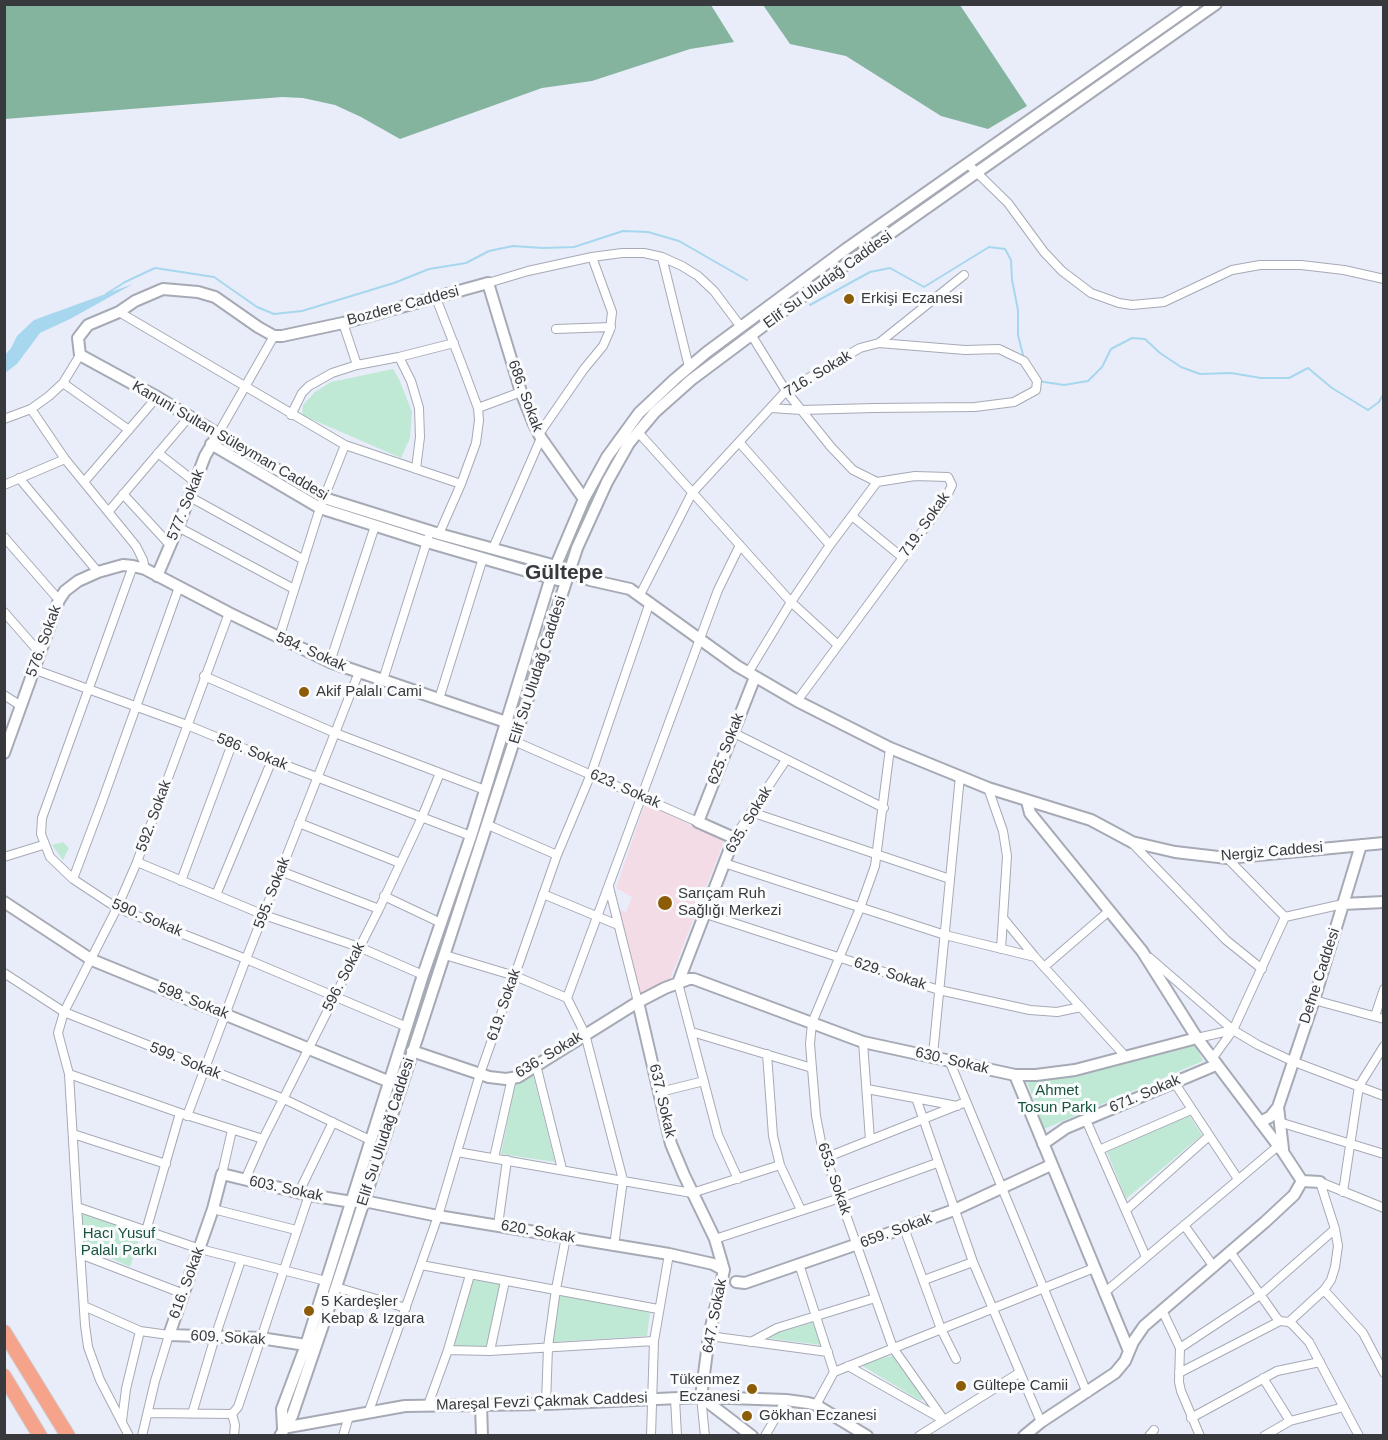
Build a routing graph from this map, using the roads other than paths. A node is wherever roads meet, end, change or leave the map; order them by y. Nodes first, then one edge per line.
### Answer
1 (1195, 4) edge
2 (1216, 4) edge
3 (968, 164) junction
4 (976, 174) junction
5 (592, 257) junction
6 (662, 257) junction
7 (964, 275) dead end
8 (1383, 279) edge
9 (488, 283) junction
10 (436, 298) junction
11 (118, 312) junction
12 (343, 323) junction
13 (611, 327) junction
14 (741, 327) junction
15 (556, 329) dead end
16 (274, 336) junction
17 (752, 336) junction
18 (454, 343) junction
19 (879, 344) junction
20 (80, 355) junction
21 (399, 357) junction
22 (357, 365) junction
23 (689, 367) junction
24 (63, 383) junction
25 (245, 388) junction
26 (786, 391) junction
27 (521, 392) junction
28 (157, 397) junction
29 (478, 408) junction
30 (771, 408) junction
31 (31, 409) junction
32 (801, 410) junction
33 (291, 415) junction
34 (189, 417) junction
35 (4, 419) edge
36 (129, 430) junction
37 (638, 432) junction
38 (540, 436) junction
39 (214, 439) junction
40 (739, 442) junction
41 (345, 445) junction
42 (158, 453) junction
43 (65, 459) junction
44 (416, 469) junction
45 (20, 478) junction
46 (84, 482) junction
47 (195, 482) junction
48 (877, 482) junction
49 (461, 484) junction
50 (4, 485) edge
51 (692, 493) junction
52 (123, 494) junction
53 (190, 497) junction
54 (584, 499) junction
55 (322, 503) junction
56 (109, 511) junction
57 (852, 516) junction
58 (375, 526) junction
59 (178, 527) junction
60 (432, 536) junction
61 (4, 537) edge
62 (170, 545) junction
63 (740, 545) junction
64 (830, 545) junction
65 (493, 548) junction
66 (483, 558) junction
67 (903, 558) junction
68 (304, 560) junction
69 (133, 566) junction
70 (556, 566) junction
71 (145, 569) junction
72 (570, 571) junction
73 (98, 572) junction
74 (157, 576) junction
75 (551, 578) junction
76 (590, 580) junction
77 (566, 582) junction
78 (179, 587) junction
79 (294, 589) junction
80 (640, 595) junction
81 (58, 600) junction
82 (650, 602) junction
83 (791, 602) junction
84 (4, 612) edge
85 (229, 613) junction
86 (279, 638) junction
87 (701, 640) junction
88 (838, 645) junction
89 (39, 652) junction
90 (330, 662) junction
91 (33, 669) junction
92 (359, 672) junction
93 (752, 675) junction
94 (204, 676) junction
95 (383, 680) junction
96 (87, 689) junction
97 (4, 695) edge
98 (439, 699) junction
99 (796, 701) junction
100 (21, 706) junction
101 (137, 706) junction
102 (506, 722) junction
103 (187, 725) junction
104 (732, 732) junction
105 (335, 733) junction
106 (514, 741) junction
107 (232, 744) junction
108 (890, 748) junction
109 (4, 753) edge
110 (272, 760) junction
111 (786, 760) junction
112 (440, 773) junction
113 (591, 774) junction
114 (960, 776) junction
115 (318, 778) junction
116 (988, 788) junction
117 (485, 790) junction
118 (642, 797) junction
119 (1026, 801) junction
120 (884, 808) junction
121 (751, 813) junction
122 (422, 817) junction
123 (698, 822) junction
124 (299, 824) junction
125 (488, 825) junction
126 (471, 836) junction
127 (734, 838) junction
128 (1132, 843) junction
129 (1383, 843) edge
130 (1361, 844) junction
131 (43, 845) junction
132 (558, 855) junction
133 (877, 855) junction
134 (4, 857) edge
135 (1227, 858) junction
136 (137, 862) junction
137 (400, 863) junction
138 (724, 863) junction
139 (280, 871) junction
140 (73, 879) junction
141 (950, 879) junction
142 (181, 881) junction
143 (609, 887) junction
144 (543, 894) junction
145 (216, 895) junction
146 (384, 896) junction
147 (4, 902) edge
148 (1383, 902) edge
149 (1343, 904) junction
150 (117, 908) junction
151 (860, 908) junction
152 (379, 909) junction
153 (1109, 911) junction
154 (703, 913) junction
155 (264, 915) junction
156 (597, 917) junction
157 (1285, 917) junction
158 (1003, 918) junction
159 (441, 923) junction
160 (618, 926) junction
161 (945, 935) junction
162 (359, 947) junction
163 (1001, 949) junction
164 (1142, 951) junction
165 (445, 955) junction
166 (1035, 957) junction
167 (840, 958) junction
168 (246, 959) junction
169 (92, 960) junction
170 (1044, 967) junction
171 (1262, 969) junction
172 (4, 973) edge
173 (423, 975) junction
174 (514, 976) junction
175 (678, 983) junction
176 (1383, 989) edge
177 (939, 990) junction
178 (335, 997) junction
179 (567, 998) junction
180 (1314, 1000) junction
181 (638, 1002) junction
182 (1081, 1007) junction
183 (64, 1012) junction
184 (226, 1015) junction
185 (1379, 1017) edge
186 (812, 1023) junction
187 (407, 1027) junction
188 (1233, 1030) junction
189 (692, 1032) junction
190 (585, 1034) junction
191 (1197, 1038) junction
192 (863, 1042) junction
193 (1383, 1046) edge
194 (309, 1048) junction
195 (412, 1051) junction
196 (767, 1054) junction
197 (933, 1055) junction
198 (1126, 1057) junction
199 (949, 1059) junction
200 (1292, 1061) junction
201 (1214, 1062) junction
202 (536, 1065) junction
203 (812, 1068) junction
204 (206, 1070) junction
205 (69, 1074) junction
206 (480, 1074) junction
207 (1015, 1075) junction
208 (512, 1078) junction
209 (704, 1081) junction
210 (390, 1082) junction
211 (1174, 1082) junction
212 (1359, 1086) junction
213 (867, 1089) junction
214 (660, 1092) junction
215 (1383, 1096) edge
216 (916, 1098) junction
217 (284, 1099) junction
218 (962, 1104) junction
219 (1278, 1107) junction
220 (1191, 1110) junction
221 (183, 1114) junction
222 (922, 1120) junction
223 (1086, 1120) junction
224 (333, 1122) junction
225 (1260, 1122) junction
226 (1279, 1122) junction
227 (232, 1130) junction
228 (74, 1134) junction
229 (1209, 1136) junction
230 (263, 1139) junction
231 (370, 1140) junction
232 (870, 1140) junction
233 (1350, 1143) junction
234 (1043, 1144) junction
235 (1281, 1149) junction
236 (1099, 1150) junction
237 (458, 1152) junction
238 (1383, 1154) edge
239 (494, 1158) junction
240 (825, 1158) junction
241 (507, 1160) junction
242 (937, 1163) junction
243 (166, 1164) junction
244 (780, 1165) junction
245 (1051, 1165) junction
246 (562, 1169) junction
247 (222, 1174) junction
248 (738, 1179) junction
249 (1238, 1179) junction
250 (245, 1180) junction
251 (623, 1180) junction
252 (1302, 1181) junction
253 (1320, 1182) junction
254 (1002, 1188) junction
255 (1343, 1192) junction
256 (692, 1193) junction
257 (304, 1194) junction
258 (840, 1198) junction
259 (364, 1201) junction
260 (352, 1202) junction
261 (77, 1207) junction
262 (1383, 1208) edge
263 (213, 1209) junction
264 (801, 1210) junction
265 (954, 1210) junction
266 (1126, 1210) junction
267 (438, 1216) junction
268 (498, 1225) junction
269 (1184, 1225) junction
270 (904, 1228) junction
271 (1335, 1229) junction
272 (296, 1230) junction
273 (146, 1231) junction
274 (566, 1237) junction
275 (716, 1239) junction
276 (857, 1245) junction
277 (614, 1246) junction
278 (200, 1249) junction
279 (1231, 1252) junction
280 (80, 1254) junction
281 (669, 1254) junction
282 (1146, 1257) junction
283 (241, 1260) junction
284 (972, 1262) junction
285 (799, 1264) junction
286 (421, 1265) junction
287 (1214, 1267) junction
288 (1094, 1268) junction
289 (284, 1270) junction
290 (724, 1270) junction
291 (470, 1275) junction
292 (924, 1280) junction
293 (326, 1281) junction
294 (505, 1281) junction
295 (736, 1282) joint
296 (336, 1287) junction
297 (1044, 1288) junction
298 (556, 1289) junction
299 (1324, 1290) junction
300 (1104, 1293) junction
301 (184, 1294) junction
302 (1260, 1295) junction
303 (875, 1298) junction
304 (84, 1306) junction
305 (406, 1308) junction
306 (993, 1308) junction
307 (658, 1310) junction
308 (1162, 1310) junction
309 (817, 1316) junction
310 (1284, 1321) junction
311 (941, 1329) junction
312 (140, 1331) junction
313 (4, 1332) edge
314 (169, 1335) junction
315 (709, 1336) junction
316 (215, 1337) junction
317 (260, 1338) junction
318 (654, 1341) junction
319 (751, 1342) junction
320 (306, 1345) junction
321 (548, 1347) junction
322 (893, 1348) junction
323 (1180, 1348) junction
324 (448, 1350) junction
325 (490, 1351) junction
326 (828, 1352) junction
327 (1129, 1352) junction
328 (956, 1359) dead end
329 (1320, 1362) junction
330 (848, 1366) junction
331 (834, 1372) junction
332 (1019, 1373) junction
333 (1179, 1373) junction
334 (1383, 1373) edge
335 (4, 1376) edge
336 (1263, 1378) junction
337 (1087, 1393) junction
338 (701, 1397) junction
339 (675, 1398) junction
340 (651, 1399) junction
341 (786, 1400) junction
342 (546, 1404) junction
343 (428, 1405) junction
344 (481, 1405) junction
345 (816, 1406) junction
346 (1344, 1407) junction
347 (369, 1411) junction
348 (148, 1413) junction
349 (192, 1414) junction
350 (232, 1414) junction
351 (349, 1416) junction
352 (1191, 1418) junction
353 (944, 1420) junction
354 (1290, 1421) junction
355 (122, 1422) junction
356 (1041, 1422) junction
357 (282, 1432) edge
358 (40, 1436) edge
359 (68, 1436) edge
360 (129, 1436) edge
361 (142, 1436) edge
362 (234, 1436) edge
363 (343, 1436) edge
364 (482, 1436) edge
365 (651, 1436) edge
366 (677, 1436) edge
367 (705, 1436) edge
368 (752, 1436) edge
369 (765, 1436) edge
370 (867, 1436) edge
371 (919, 1436) edge
372 (1024, 1436) edge
373 (1200, 1436) edge
374 (1264, 1436) edge
375 (1359, 1436) edge

1 - 3 street, Elif Su Uludağ Caddesi
2 - 4 street, Elif Su Uludağ Caddesi
3 - 4 street
3 - 14 street, Elif Su Uludağ Caddesi
4 - 8 street
4 - 17 street, Elif Su Uludağ Caddesi
5 - 6 street, Bozdere Caddesi
5 - 9 street, Bozdere Caddesi
5 - 13 street
6 - 14 street, Bozdere Caddesi
6 - 23 street
7 - 19 street
9 - 10 street, Bozdere Caddesi
9 - 27 street, 686. Sokak
10 - 12 street, Bozdere Caddesi
10 - 18 street
11 - 16 street
11 - 20 street
11 - 25 street
12 - 16 street, Bozdere Caddesi
12 - 22 street
13 - 15 street
13 - 38 street
14 - 23 street, Elif Su Uludağ Caddesi
16 - 25 street
17 - 26 street
17 - 37 street, Elif Su Uludağ Caddesi
18 - 21 street
18 - 29 street
19 - 26 street, 716. Sokak
19 - 32 street, 716. Sokak
20 - 24 street
20 - 28 street, Kanuni Sultan Süleyman Caddesi
21 - 22 street
21 - 44 street
22 - 33 street
23 - 54 street, Elif Su Uludağ Caddesi
24 - 31 street
24 - 36 street
25 - 33 street
25 - 39 street
26 - 30 street, 716. Sokak
26 - 32 street
27 - 29 street
27 - 38 street, 686. Sokak
28 - 34 street, Kanuni Sultan Süleyman Caddesi
28 - 36 street
29 - 49 street
30 - 32 street
30 - 40 street, 716. Sokak
31 - 35 street
31 - 43 street
32 - 48 street
33 - 41 street
34 - 39 street, Kanuni Sultan Süleyman Caddesi
34 - 42 street
36 - 46 street
37 - 51 street
37 - 72 street, Elif Su Uludağ Caddesi
38 - 54 street, 686. Sokak
38 - 65 street
39 - 47 street, 577. Sokak
39 - 55 street, Kanuni Sultan Süleyman Caddesi
40 - 51 street, 716. Sokak
40 - 64 street
41 - 44 street
41 - 55 street
42 - 47 street
42 - 52 street
43 - 45 street
43 - 46 street
44 - 49 street
45 - 50 street
45 - 73 street
46 - 56 street
47 - 53 street, 577. Sokak
48 - 57 street
48 - 67 street, 719. Sokak
49 - 60 street
51 - 63 street
51 - 80 street, 716. Sokak
52 - 56 street
52 - 62 street
53 - 59 street, 577. Sokak
53 - 68 street
54 - 70 street, Elif Su Uludağ Caddesi
55 - 58 street
55 - 60 street, Kanuni Sultan Süleyman Caddesi
55 - 68 street
56 - 71 street
57 - 64 street
57 - 67 street
58 - 60 street
58 - 90 street
59 - 62 street, 577. Sokak
59 - 79 street
60 - 65 street, Kanuni Sultan Süleyman Caddesi
60 - 66 street
60 - 95 street
61 - 81 street
62 - 74 street, 577. Sokak
63 - 83 street
63 - 87 street
64 - 83 street
65 - 70 street, Kanuni Sultan Süleyman Caddesi
66 - 75 street
66 - 98 street
67 - 88 street, 719. Sokak
68 - 79 street
69 - 71 street, 576. Sokak
69 - 73 street, 576. Sokak
69 - 96 street
70 - 72 street, Kanuni Sultan Süleyman Caddesi
70 - 75 street, Elif Su Uludağ Caddesi
71 - 74 street, 576. Sokak
72 - 76 street, Kanuni Sultan Süleyman Caddesi
72 - 77 street, Elif Su Uludağ Caddesi
73 - 81 street, 576. Sokak
74 - 78 street, 584. Sokak
75 - 77 street
75 - 102 street, Elif Su Uludağ Caddesi
76 - 77 street
76 - 80 street, Nergiz Caddesi
77 - 106 street, Elif Su Uludağ Caddesi
78 - 85 street, 584. Sokak
78 - 101 street
79 - 86 street
80 - 82 street, Nergiz Caddesi
81 - 89 street, 576. Sokak
82 - 87 street, Nergiz Caddesi
82 - 113 street, 619. Sokak
83 - 88 street
83 - 93 street
84 - 89 street
85 - 86 street, 584. Sokak
85 - 94 street, 592. Sokak
86 - 90 street, 584. Sokak
87 - 93 street, Nergiz Caddesi
87 - 118 street
88 - 99 street, 719. Sokak
89 - 91 street, 576. Sokak
90 - 92 street, 584. Sokak
91 - 96 street, 586. Sokak
91 - 100 street, 576. Sokak
92 - 95 street, 584. Sokak
92 - 105 street, 595. Sokak
93 - 99 street, Nergiz Caddesi
93 - 104 street, 625. Sokak
94 - 103 street, 592. Sokak
94 - 105 street
95 - 98 street, 584. Sokak
96 - 101 street, 586. Sokak
96 - 131 street
97 - 100 street
98 - 102 street, 584. Sokak
99 - 108 street, Nergiz Caddesi
100 - 109 street, 576. Sokak
101 - 103 street, 586. Sokak
101 - 140 street
102 - 117 street, Elif Su Uludağ Caddesi
103 - 107 street, 586. Sokak
103 - 136 street, 592. Sokak
104 - 111 street
104 - 123 street, 625. Sokak
105 - 112 street
105 - 115 street, 595. Sokak
106 - 113 street, 623. Sokak
106 - 125 street, Elif Su Uludağ Caddesi
107 - 110 street, 586. Sokak
107 - 142 street
108 - 114 street, Nergiz Caddesi
108 - 120 street
110 - 115 street, 586. Sokak
110 - 145 street
111 - 120 street
111 - 121 street, 635. Sokak
112 - 117 street
112 - 122 street, 596. Sokak
113 - 118 street, 623. Sokak
113 - 132 street, 619. Sokak
114 - 116 street, Nergiz Caddesi
114 - 141 street
115 - 122 street, 586. Sokak
115 - 124 street, 595. Sokak
116 - 119 street, Nergiz Caddesi
116 - 158 street
117 - 126 street, Elif Su Uludağ Caddesi
118 - 123 street, 623. Sokak
118 - 143 street
119 - 128 street, Nergiz Caddesi
119 - 153 street
120 - 133 street
121 - 127 street, 635. Sokak
121 - 133 street
122 - 126 street, 586. Sokak
122 - 137 street, 596. Sokak
123 - 127 street, 623. Sokak
124 - 137 street
124 - 139 street, 595. Sokak
125 - 132 street
125 - 165 street, Elif Su Uludağ Caddesi
126 - 159 street, Elif Su Uludağ Caddesi
127 - 138 street, 635. Sokak
128 - 135 street, Nergiz Caddesi
128 - 171 street
129 - 130 street, Nergiz Caddesi
130 - 135 street, Nergiz Caddesi
130 - 149 street, Defne Caddesi
131 - 134 street
131 - 140 street, 590. Sokak
132 - 144 street, 619. Sokak
133 - 141 street
133 - 151 street
135 - 157 street
136 - 142 street
136 - 150 street, 592. Sokak
137 - 146 street, 596. Sokak
138 - 151 street
138 - 154 street, 635. Sokak
139 - 152 street
139 - 155 street, 595. Sokak
140 - 150 street, 590. Sokak
141 - 161 street
142 - 145 street
143 - 156 street
143 - 160 street, 637. Sokak
144 - 156 street
144 - 174 street, 619. Sokak
145 - 155 street
146 - 152 street, 596. Sokak
146 - 159 street
147 - 169 street, 598. Sokak
148 - 149 street
149 - 157 street
149 - 180 street, Defne Caddesi
150 - 168 street, 590. Sokak
150 - 169 street, 592. Sokak
151 - 161 street
151 - 167 street
152 - 162 street, 596. Sokak
153 - 164 street
153 - 170 street
154 - 167 street, 629. Sokak
154 - 175 street, 635. Sokak
155 - 162 street
155 - 168 street, 595. Sokak
156 - 160 street
156 - 179 street
157 - 171 street
158 - 163 street
158 - 166 street
159 - 173 street, Elif Su Uludağ Caddesi
160 - 181 street, 637. Sokak
161 - 163 street
161 - 177 street
162 - 173 street
162 - 178 street, 596. Sokak
163 - 166 street
164 - 188 street
164 - 191 street
165 - 174 street
165 - 195 street, Elif Su Uludağ Caddesi
166 - 170 street
167 - 177 street, 629. Sokak
167 - 186 street
168 - 178 street, 590. Sokak
168 - 184 street, 595. Sokak
169 - 183 street, 592. Sokak
169 - 184 street, 598. Sokak
170 - 182 street
171 - 188 street
172 - 183 street, 599. Sokak
173 - 187 street, Elif Su Uludağ Caddesi
174 - 179 street
174 - 206 street, 619. Sokak
175 - 181 street, 636. Sokak
175 - 186 street, 630. Sokak
175 - 189 street
176 - 185 street
177 - 182 street, 629. Sokak
177 - 197 street
178 - 187 street, 590. Sokak
178 - 194 street, 596. Sokak
179 - 190 street
180 - 185 street
180 - 200 street, Defne Caddesi
181 - 190 street, 636. Sokak
181 - 214 street, 637. Sokak
182 - 198 street
183 - 204 street, 599. Sokak
183 - 205 street
184 - 194 street, 598. Sokak
184 - 204 street, 595. Sokak
186 - 192 street, 630. Sokak
186 - 203 street, 653. Sokak
187 - 210 street, Elif Su Uludağ Caddesi
188 - 191 street, 630. Sokak
188 - 200 street
188 - 201 street
189 - 196 street
189 - 209 street
190 - 202 street, 636. Sokak
190 - 251 street
191 - 198 street, 630. Sokak
191 - 201 street
192 - 197 street, 630. Sokak
192 - 213 street
193 - 212 street
194 - 210 street, 598. Sokak
194 - 217 street, 596. Sokak
195 - 206 street, 636. Sokak
195 - 259 street, Elif Su Uludağ Caddesi
196 - 203 street
196 - 244 street
197 - 199 street, 630. Sokak
198 - 207 street, 630. Sokak
199 - 207 street, 630. Sokak
199 - 218 street
200 - 212 street
200 - 219 street, Defne Caddesi
201 - 211 street, 671. Sokak
201 - 225 street
202 - 208 street, 636. Sokak
202 - 246 street
203 - 240 street, 653. Sokak
204 - 217 street, 599. Sokak
204 - 221 street, 595. Sokak
205 - 221 street
205 - 228 street
206 - 208 street, 636. Sokak
206 - 237 street, 619. Sokak
207 - 234 street
208 - 239 street
209 - 214 street
209 - 248 street
210 - 231 street, Elif Su Uludağ Caddesi
211 - 220 street
211 - 223 street, 671. Sokak
212 - 215 street
212 - 233 street
213 - 216 street
213 - 232 street
214 - 256 street, 637. Sokak
216 - 218 street
216 - 222 street
217 - 224 street, 599. Sokak
217 - 230 street, 596. Sokak
218 - 222 street
218 - 254 street
219 - 225 street
219 - 226 street
220 - 229 street
220 - 236 street
221 - 227 street
221 - 243 street, 595. Sokak
222 - 232 street
222 - 242 street
223 - 234 street, 671. Sokak
223 - 236 street
224 - 231 street, 599. Sokak
224 - 257 street
225 - 235 street
226 - 233 street
226 - 235 street
227 - 230 street
227 - 247 street, 616. Sokak
228 - 243 street
228 - 261 street
229 - 249 street
229 - 266 street
230 - 250 street, 596. Sokak
231 - 260 street, Elif Su Uludağ Caddesi
232 - 240 street
233 - 238 street
233 - 255 street
234 - 245 street
235 - 249 street
235 - 252 street
236 - 266 street
237 - 239 street
237 - 267 street, 619. Sokak
239 - 241 street
240 - 258 street, 653. Sokak
241 - 246 street
241 - 268 street
242 - 258 street
242 - 265 street
243 - 273 street, 595. Sokak
244 - 248 street
244 - 264 street
245 - 254 street, 659. Sokak
245 - 288 street
246 - 251 street
247 - 250 street, 603. Sokak
247 - 263 street, 616. Sokak
248 - 256 street
249 - 269 street
250 - 257 street, 603. Sokak
251 - 256 street
251 - 277 street
252 - 253 street
252 - 279 street
253 - 255 street
253 - 271 street
254 - 265 street, 659. Sokak
254 - 297 street
255 - 262 street
256 - 275 street, 637. Sokak
257 - 260 street, 603. Sokak
257 - 272 street
258 - 264 street
258 - 276 street, 653. Sokak
259 - 260 street, 620. Sokak
259 - 267 street, 620. Sokak
259 - 296 street, Elif Su Uludağ Caddesi
260 - 293 street, Elif Su Uludağ Caddesi
261 - 273 street
261 - 280 street
263 - 272 street
263 - 278 street, 616. Sokak
264 - 275 street
265 - 270 street, 659. Sokak
265 - 284 street
266 - 282 street
267 - 268 street, 620. Sokak
267 - 286 street, 619. Sokak
268 - 274 street, 620. Sokak
269 - 282 street
269 - 287 street
270 - 276 street, 659. Sokak
270 - 292 street
271 - 299 street
271 - 302 street
272 - 289 street
273 - 278 street
274 - 277 street, 620. Sokak
274 - 298 street
275 - 290 street, 637. Sokak
276 - 285 street, 659. Sokak
276 - 303 street, 653. Sokak
277 - 281 street, 620. Sokak
278 - 283 street
278 - 301 street, 616. Sokak
279 - 287 street
279 - 302 street
280 - 301 street
280 - 304 street
281 - 290 street, 620. Sokak
281 - 307 street
282 - 300 street
283 - 289 street
283 - 316 street
284 - 292 street
284 - 306 street
285 - 295 street, 659. Sokak
285 - 309 street
286 - 291 street
286 - 305 street, 619. Sokak
287 - 308 street
288 - 297 street
288 - 300 street
289 - 293 street
289 - 317 street
290 - 295 street
290 - 315 street, 647. Sokak
291 - 294 street
291 - 324 street
292 - 311 street
293 - 320 street, Elif Su Uludağ Caddesi
294 - 298 street
294 - 325 street
296 - 305 street
296 - 357 street, Elif Su Uludağ Caddesi
297 - 306 street
297 - 337 street
298 - 307 street
298 - 321 street
299 - 310 street
299 - 334 street
300 - 327 street
301 - 314 street, 616. Sokak
302 - 310 street
302 - 323 street
303 - 309 street
303 - 322 street, 653. Sokak
304 - 312 street, 609. Sokak
304 - 355 street
305 - 347 street, 619. Sokak
306 - 311 street
306 - 332 street
307 - 318 street
308 - 323 street
308 - 327 street
309 - 319 street
309 - 326 street
310 - 329 street
310 - 333 street
311 - 322 street
311 - 328 street
312 - 314 street, 609. Sokak
312 - 355 street
313 - 359 highway
314 - 316 street, 609. Sokak
314 - 348 street, 616. Sokak
315 - 319 street
315 - 338 street, 647. Sokak
316 - 317 street, 609. Sokak
316 - 349 street
317 - 320 street, 609. Sokak
317 - 350 street
318 - 321 street
318 - 340 street
319 - 326 street
320 - 357 street, Elif Su Uludağ Caddesi
321 - 325 street
321 - 342 street
322 - 330 street
322 - 353 street, 653. Sokak
323 - 333 street
324 - 325 street
324 - 343 street
326 - 331 street
327 - 337 street
329 - 336 street
329 - 346 street
330 - 331 street
330 - 353 street
331 - 345 street
332 - 353 street
332 - 356 street
333 - 352 street
335 - 358 highway
336 - 352 street
336 - 354 street
337 - 356 street
338 - 339 street, Mareşal Fevzi Çakmak Caddesi
338 - 341 street, Mareşal Fevzi Çakmak Caddesi
338 - 367 street
338 - 368 street
339 - 340 street, Mareşal Fevzi Çakmak Caddesi
339 - 366 street
340 - 342 street, Mareşal Fevzi Çakmak Caddesi
340 - 365 street
341 - 345 street, Mareşal Fevzi Çakmak Caddesi
341 - 369 street
342 - 344 street, Mareşal Fevzi Çakmak Caddesi
343 - 344 street, Mareşal Fevzi Çakmak Caddesi
343 - 347 street, Mareşal Fevzi Çakmak Caddesi
344 - 364 street
345 - 370 street, Mareşal Fevzi Çakmak Caddesi
346 - 354 street
346 - 375 street
347 - 351 street, Mareşal Fevzi Çakmak Caddesi
348 - 349 street
348 - 361 street, 616. Sokak
349 - 350 street
350 - 362 street
351 - 357 street, Mareşal Fevzi Çakmak Caddesi
351 - 363 street
352 - 373 street
353 - 371 street
354 - 374 street
355 - 360 street
356 - 372 street

